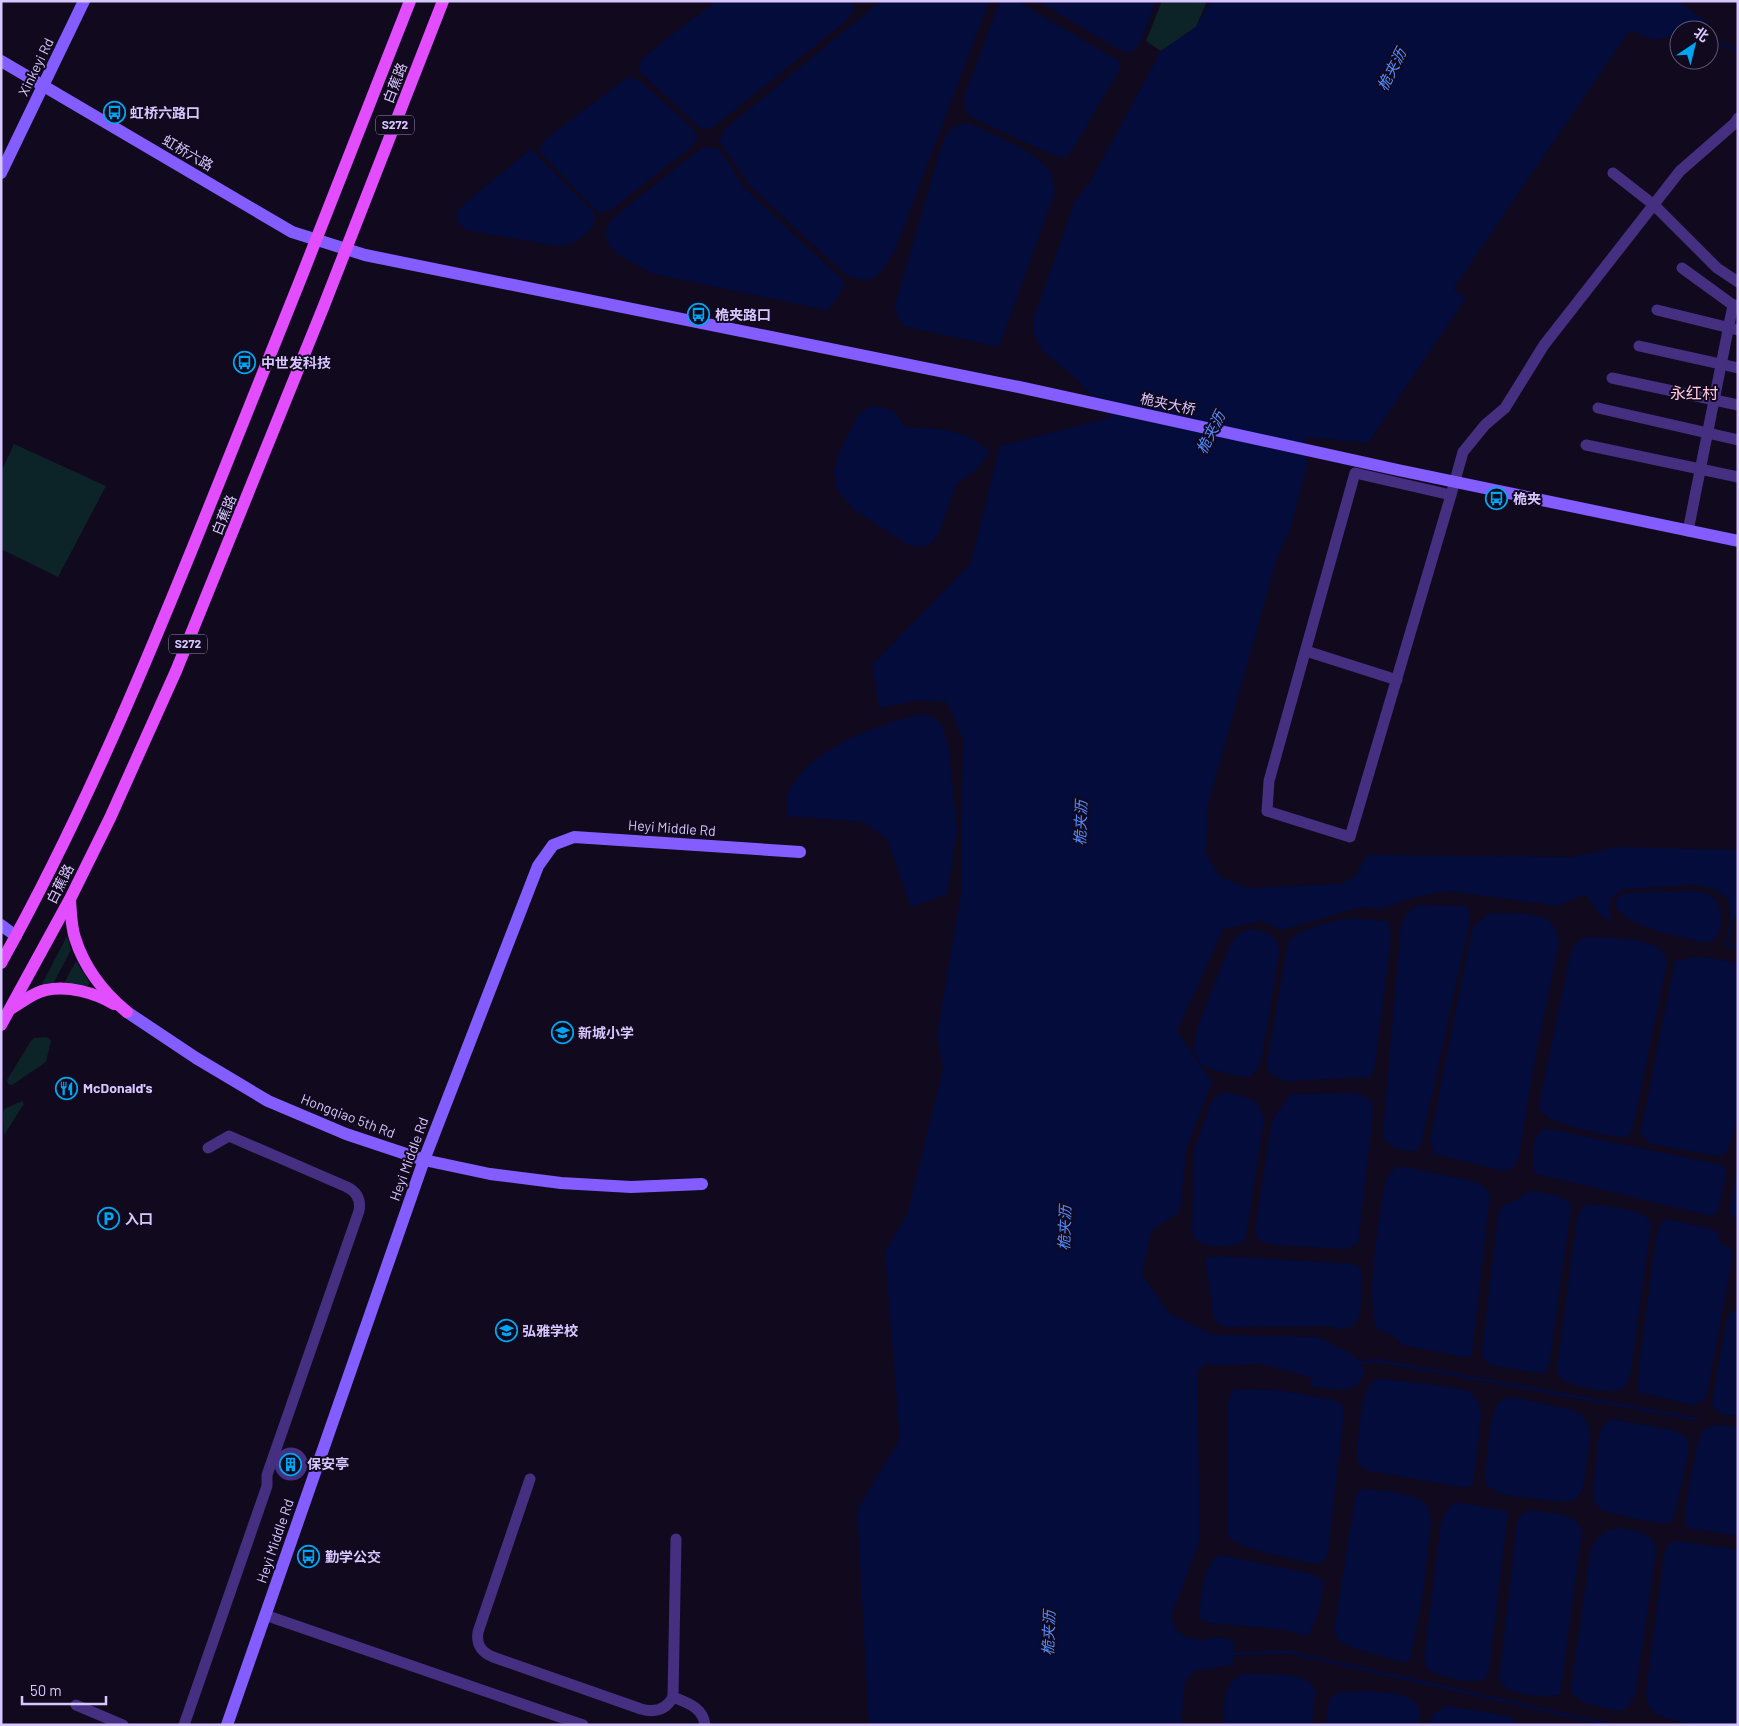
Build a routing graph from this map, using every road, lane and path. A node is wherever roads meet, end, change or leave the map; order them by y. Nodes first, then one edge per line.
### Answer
1 (84, 1) edge
2 (410, 1) edge
3 (443, 1) edge
4 (1, 61) edge
5 (44, 86) junction
6 (1738, 118) edge
7 (1, 173) edge
8 (1613, 173) dead end
9 (1654, 205) junction
10 (316, 240) junction
11 (346, 249) junction
12 (365, 255) joint
13 (1682, 268) dead end
14 (1738, 282) edge
15 (1736, 305) edge
16 (1657, 310) dead end
17 (1733, 329) edge
18 (1638, 346) dead end
19 (1721, 364) junction
20 (1738, 368) edge
21 (1612, 378) dead end
22 (1714, 400) junction
23 (1738, 406) edge
24 (1598, 408) dead end
25 (1707, 433) junction
26 (1738, 440) edge
27 (1586, 445) dead end
28 (1700, 469) junction
29 (1738, 477) edge
30 (1453, 488) junction
31 (1688, 531) junction
32 (1738, 541) edge
33 (1306, 651) junction
34 (1397, 680) junction
35 (800, 852) dead end
36 (70, 899) junction
37 (1, 925) edge
38 (16, 936) junction
39 (1, 963) edge
40 (12, 1008) junction
41 (126, 1012) junction
42 (1, 1025) edge
43 (208, 1148) dead end
44 (424, 1160) junction
45 (702, 1184) dead end
46 (277, 1459) junction
47 (315, 1473) junction
48 (530, 1479) dead end
49 (676, 1539) dead end
50 (265, 1615) junction
51 (673, 1697) junction
52 (76, 1705) dead end
53 (123, 1725) edge
54 (184, 1725) edge
55 (227, 1725) edge
56 (583, 1725) edge
57 (705, 1725) edge

1 - 5 street, Xinkeyi Rd
2 - 10 main road, 白蕉路 / S272
3 - 11 main road, 白蕉路 / S272
4 - 5 street, 虹桥六路
5 - 7 street, Xinkeyi Rd
5 - 10 street, 虹桥六路
6 - 9 street
8 - 9 street
9 - 14 street
9 - 30 street
10 - 11 street, 虹桥六路
10 - 38 main road, 白蕉路 / S272
11 - 12 street, 虹桥六路
11 - 36 main road, 白蕉路 / S272
12 - 30 street, 桅夹大桥
13 - 15 street
15 - 17 street
16 - 17 street
17 - 19 street
18 - 19 street
19 - 20 street
19 - 22 street
21 - 22 street
22 - 23 street
22 - 25 street
24 - 25 street
25 - 26 street
25 - 28 street
27 - 28 street
28 - 29 street
28 - 31 street
30 - 31 street, 桅夹大桥
30 - 33 street
30 - 34 street
31 - 32 street, 桅夹大桥
33 - 34 street
33 - 34 street
35 - 44 street, Heyi Middle Rd
36 - 40 main road, 白蕉路 / S272
36 - 41 main road
37 - 38 street
38 - 39 main road, 白蕉路 / S272
40 - 41 main road
40 - 42 main road, 白蕉路 / S272
41 - 44 street, Hongqiao 5th Rd
43 - 46 street
44 - 45 street, Hongqiao 5th Rd
44 - 47 street, Heyi Middle Rd
46 - 47 street
46 - 54 street
47 - 50 street, Heyi Middle Rd
48 - 51 street
49 - 51 street
50 - 55 street, Heyi Middle Rd
50 - 56 street
51 - 57 street
52 - 53 street

